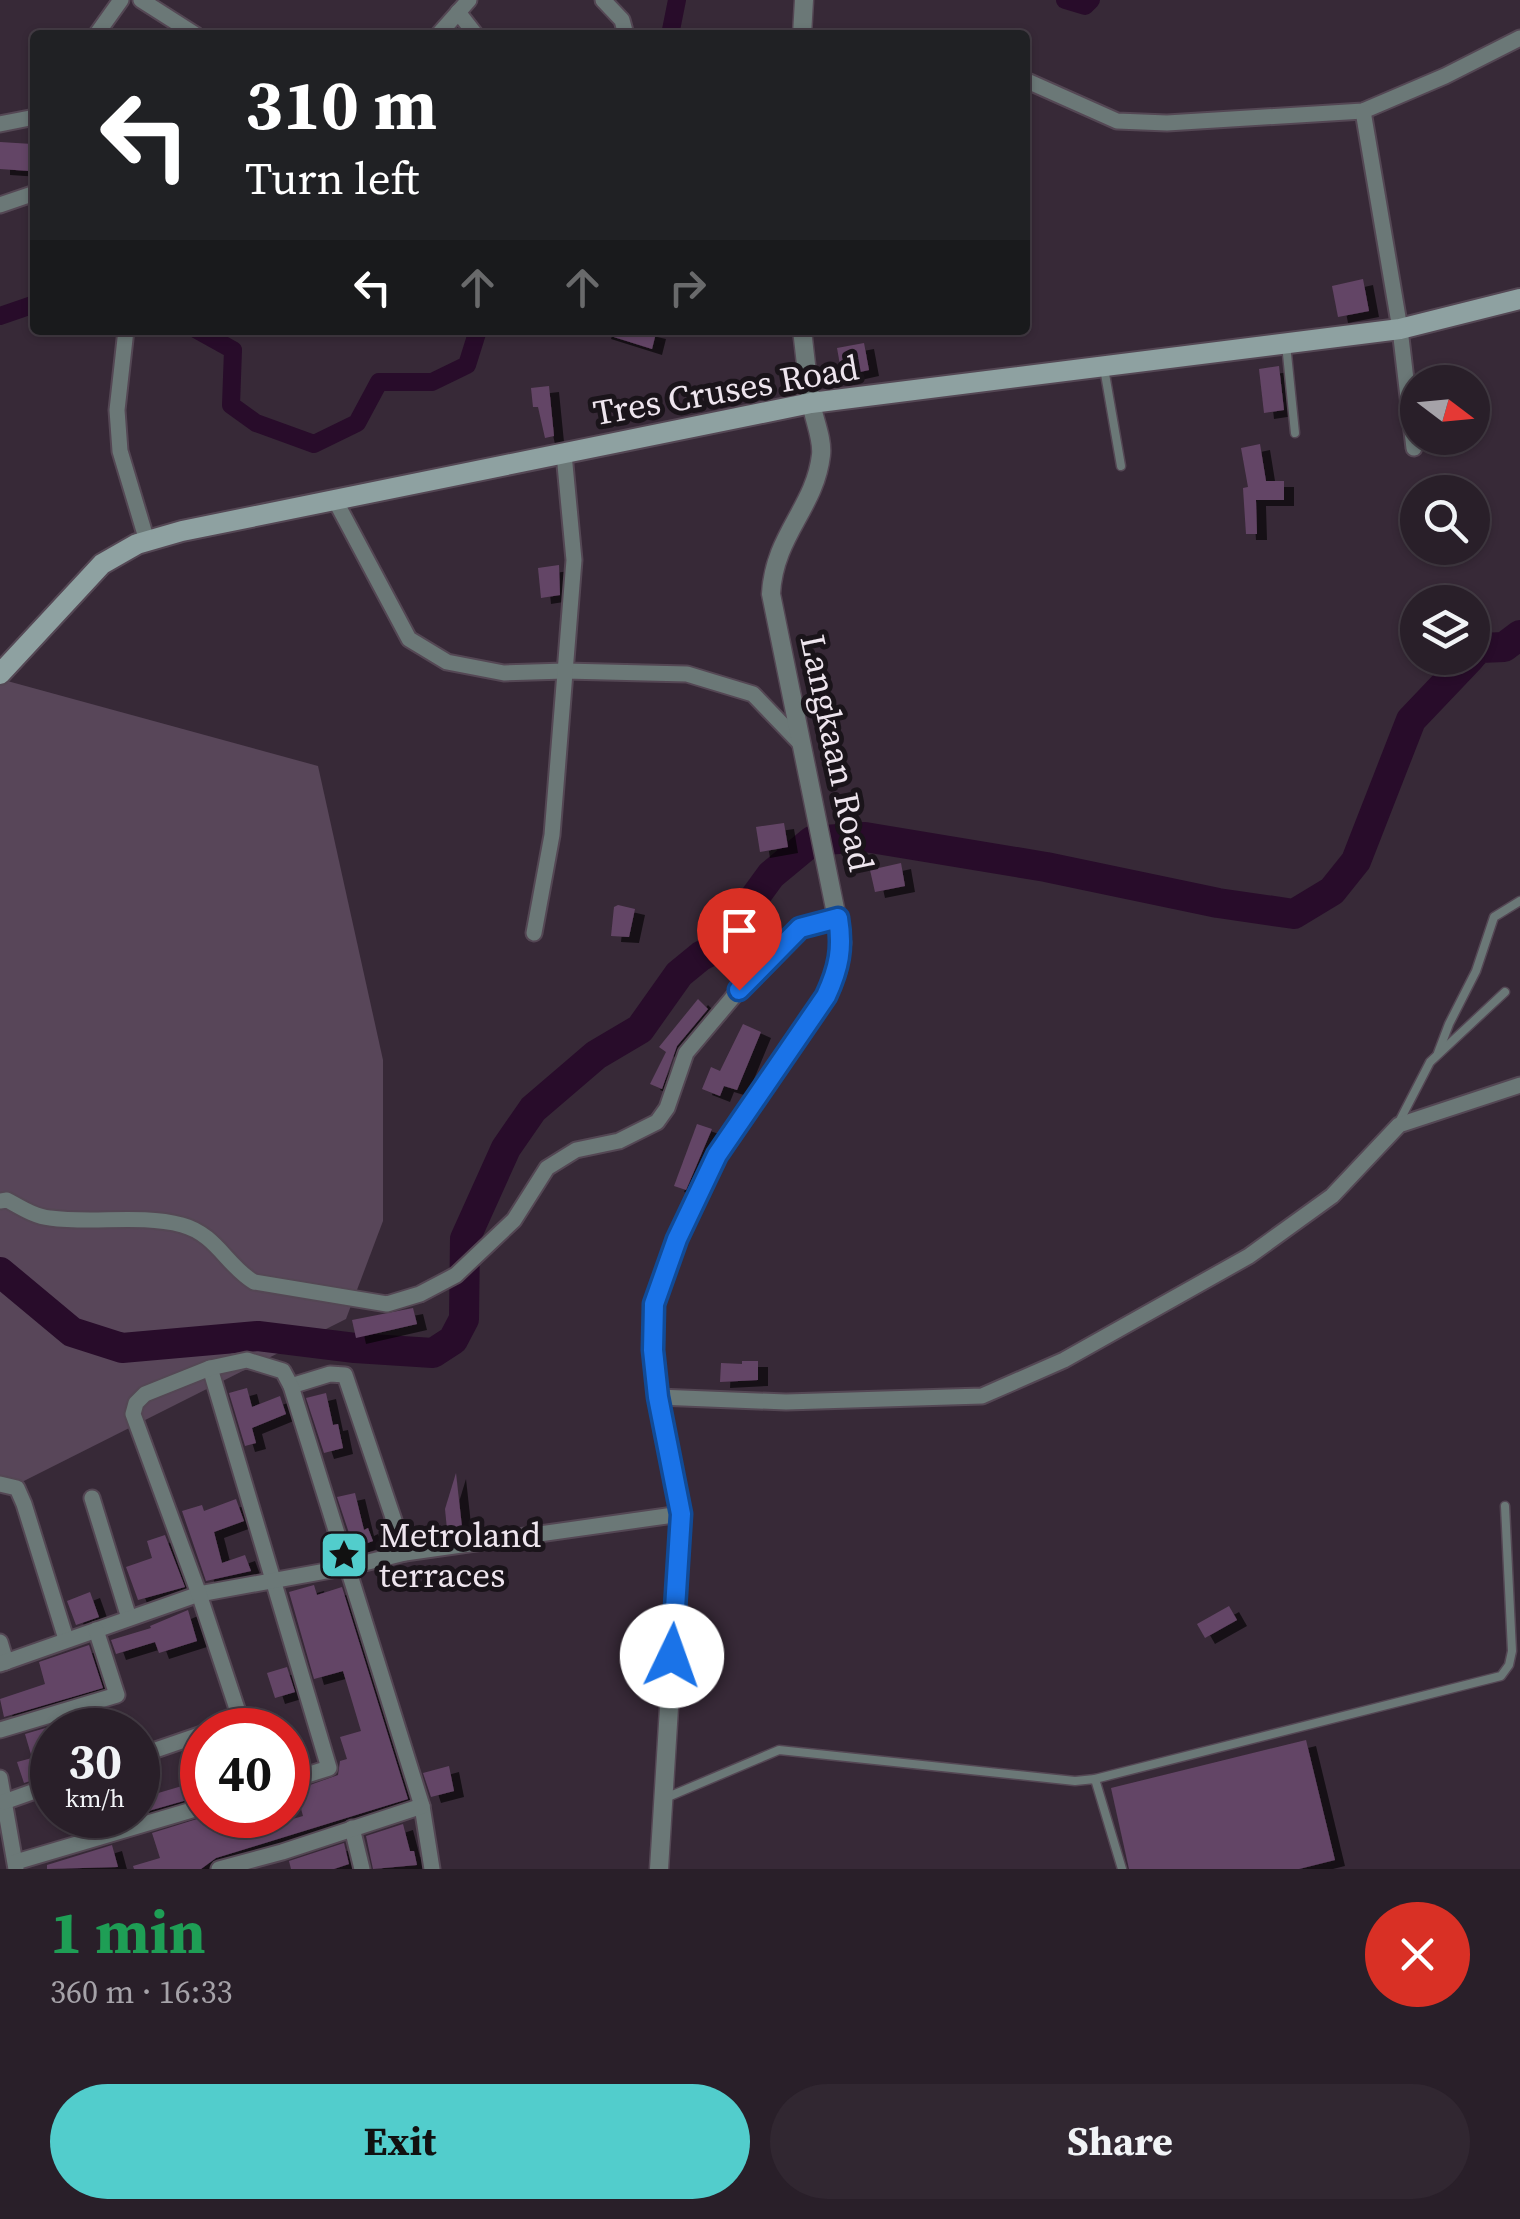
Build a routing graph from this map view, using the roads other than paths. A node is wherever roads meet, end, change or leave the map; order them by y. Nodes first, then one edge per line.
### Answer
1 (119, 0) edge
2 (141, 0) edge
3 (603, 0) edge
4 (804, 0) edge
5 (464, 6) edge
6 (99, 30) edge
7 (188, 30) edge
8 (442, 30) edge
9 (474, 30) edge
10 (625, 30) edge
11 (802, 30) edge
12 (1520, 38) edge
13 (1030, 82) edge
14 (1363, 110) junction
15 (30, 118) edge
16 (0, 124) edge
17 (30, 195) edge
18 (0, 205) edge
19 (1520, 299) edge
20 (1400, 329) junction
21 (125, 335) edge
22 (803, 335) edge
23 (1286, 344) junction
24 (1404, 365) edge
25 (1104, 368) junction
26 (811, 403) junction
27 (1295, 433) dead end
28 (564, 454) junction
29 (1122, 466) dead end
30 (335, 500) junction
31 (147, 542) junction
32 (565, 671) junction
33 (0, 674) edge
34 (802, 745) junction
35 (1520, 901) edge
36 (838, 918) junction
37 (534, 933) dead end
38 (1505, 992) dead end
39 (1438, 1054) junction
40 (1520, 1086) edge
41 (1399, 1124) junction
42 (0, 1200) edge
43 (210, 1368) junction
44 (290, 1386) junction
45 (658, 1397) junction
46 (0, 1484) edge
47 (92, 1498) dead end
48 (1505, 1506) dead end
49 (681, 1514) junction
50 (405, 1553) junction
51 (348, 1567) junction
52 (272, 1580) junction
53 (199, 1594) junction
54 (129, 1618) junction
55 (96, 1630) junction
56 (66, 1639) junction
57 (0, 1642) edge
58 (3, 1663) edge
59 (236, 1708) edge
60 (0, 1730) edge
61 (310, 1775) edge
62 (0, 1778) edge
63 (1095, 1779) junction
64 (30, 1793) edge
65 (664, 1799) junction
66 (4, 1802) junction
67 (422, 1806) junction
68 (180, 1815) edge
69 (352, 1828) junction
70 (284, 1861) edge
71 (16, 1866) edge
72 (219, 1869) edge
73 (362, 1869) edge
74 (432, 1869) edge
75 (658, 1869) edge
76 (1122, 1869) edge

1 - 6 street
2 - 7 street
3 - 10 street
4 - 11 street
5 - 8 street
5 - 9 street
12 - 14 street
13 - 14 street
14 - 20 street
15 - 16 street
17 - 18 street
19 - 20 main road, Tres Cruses Road
20 - 23 main road, Tres Cruses Road
20 - 24 street
21 - 31 street
22 - 26 street, Langkaan Road
23 - 25 main road, Tres Cruses Road
23 - 27 lane
25 - 26 main road, Tres Cruses Road
25 - 29 lane
26 - 28 main road, Tres Cruses Road
26 - 34 street, Langkaan Road
28 - 30 main road, Tres Cruses Road
28 - 32 street
30 - 31 main road, Tres Cruses Road
30 - 32 street
31 - 33 main road, Tres Cruses Road
32 - 34 street
32 - 37 street
34 - 36 street, Langkaan Road
35 - 39 lane
36 - 42 street
36 - 45 street, Langkaan Road
38 - 39 lane
39 - 41 lane
40 - 41 street
41 - 45 street
43 - 44 street
43 - 52 street
43 - 53 street
44 - 50 street
44 - 51 street
45 - 49 street, Langkaan Road
46 - 56 street
47 - 54 street
48 - 63 lane
49 - 50 street
49 - 65 street, Langkaan Road
50 - 51 street
51 - 52 street
51 - 67 street
52 - 53 street
52 - 61 street
53 - 54 street
53 - 59 street
54 - 55 street
55 - 56 street
55 - 60 street
56 - 58 street
57 - 58 street
62 - 66 street
63 - 65 lane
63 - 76 lane
64 - 66 street
65 - 75 street, Langkaan Road
66 - 71 street
67 - 69 street
67 - 74 street
68 - 71 street
69 - 70 street
69 - 73 street
70 - 72 street

